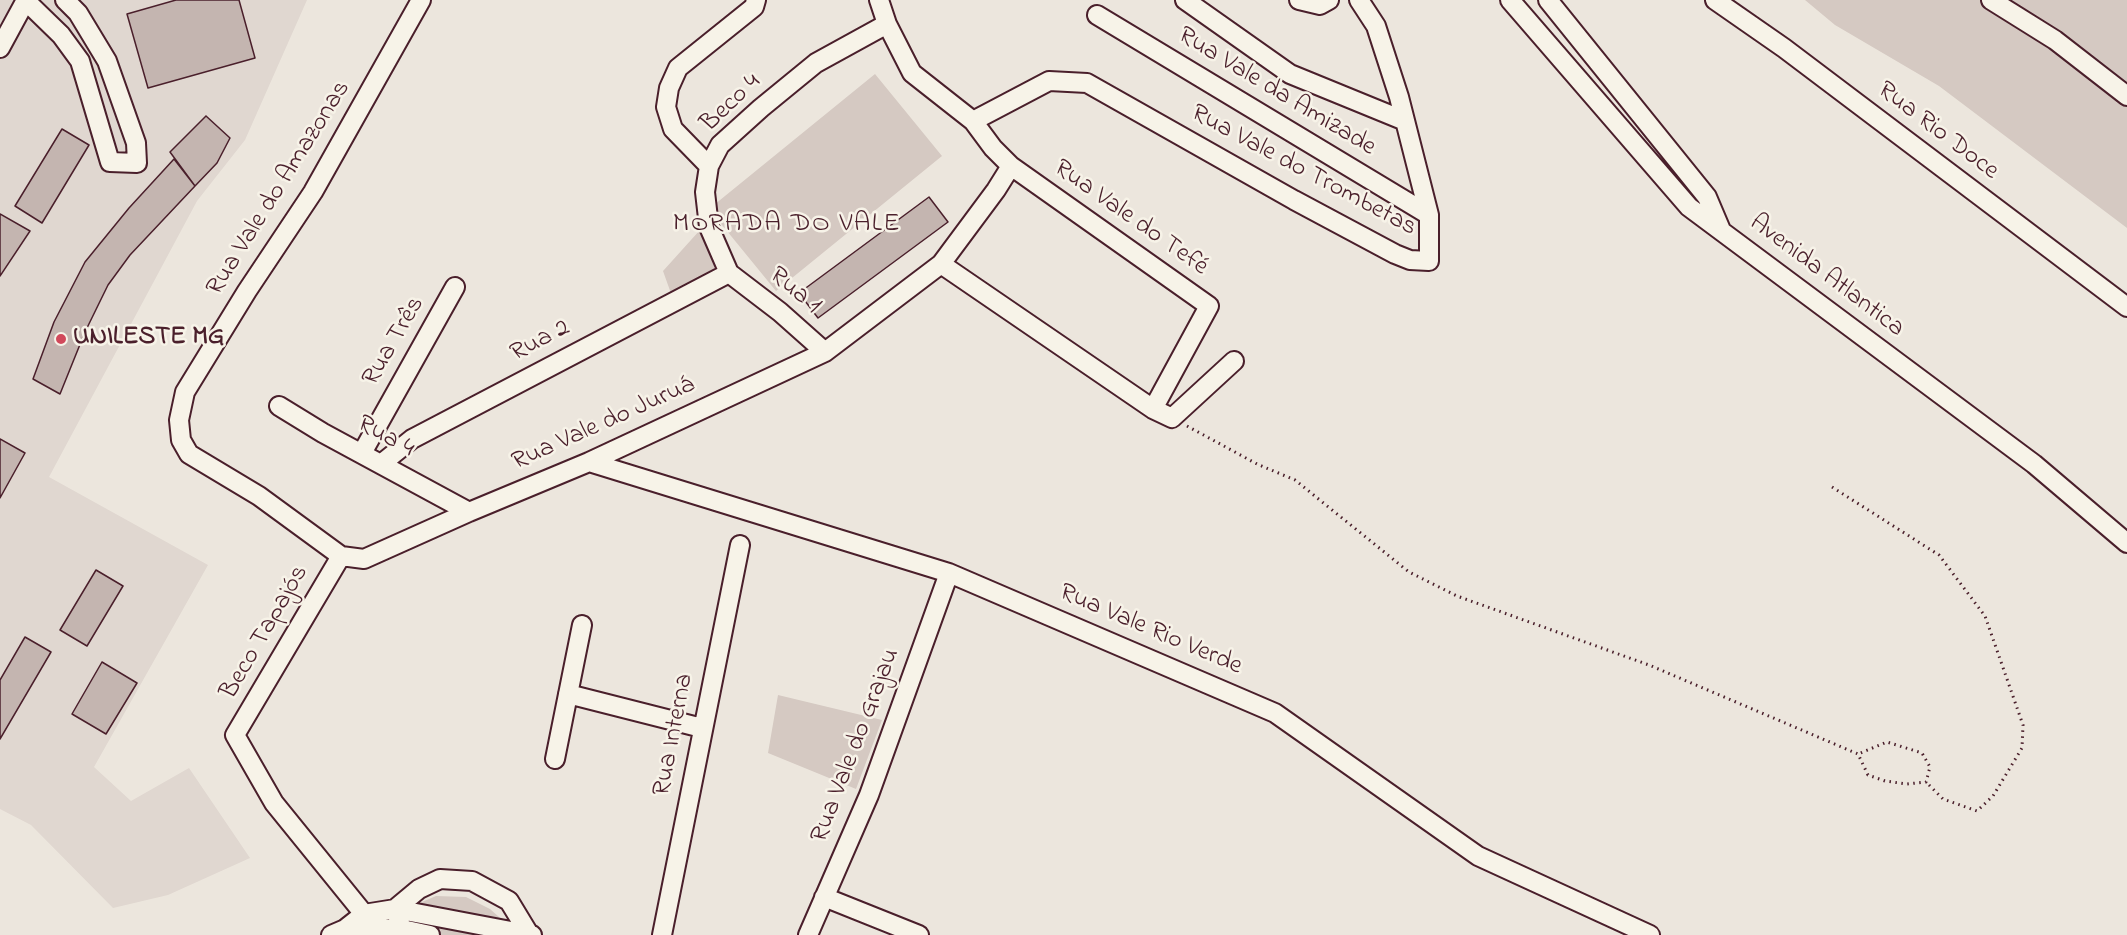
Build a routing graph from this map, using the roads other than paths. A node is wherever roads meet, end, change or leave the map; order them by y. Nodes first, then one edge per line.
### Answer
1 (26, 0) edge
2 (65, 0) edge
3 (421, 0) edge
4 (756, 0) edge
5 (879, 0) edge
6 (1185, 0) edge
7 (1299, 0) edge
8 (1329, 0) edge
9 (1359, 0) edge
10 (1510, 0) edge
11 (1548, 0) edge
12 (1715, 0) edge
13 (1991, 0) edge
14 (1097, 15) dead end
15 (887, 24) junction
16 (0, 48) edge
17 (2127, 96) edge
18 (973, 120) junction
19 (1405, 121) junction
20 (709, 166) junction
21 (1011, 166) junction
22 (1429, 215) junction
23 (1721, 231) junction
24 (941, 264) junction
25 (729, 273) junction
26 (456, 288) dead end
27 (2127, 307) edge
28 (825, 352) junction
29 (1234, 361) dead end
30 (279, 406) dead end
31 (1153, 409) junction
32 (362, 453) junction
33 (589, 462) junction
34 (381, 464) junction
35 (469, 512) junction
36 (2127, 543) edge
37 (740, 545) dead end
38 (341, 556) junction
39 (950, 573) junction
40 (582, 625) dead end
41 (568, 694) junction
42 (702, 728) junction
43 (555, 759) dead end
44 (824, 897) junction
45 (395, 909) junction
46 (366, 920) junction
47 (338, 932) edge
48 (404, 932) edge
49 (430, 935) edge
50 (531, 935) edge
51 (662, 935) edge
52 (808, 935) edge
53 (920, 935) edge
54 (1650, 935) edge

1 - 2 street
1 - 16 street
3 - 38 street, Rua Vale do Amazonas
4 - 20 street
5 - 15 street, Rua Vale do Tefé
6 - 19 street
7 - 8 street
9 - 19 street, Rua Vale do Trombetas
10 - 23 street
11 - 23 street, Avenida Atlantica
12 - 27 street, Rua Rio Doce
13 - 17 street
14 - 22 street, Rua Vale da Amizade
15 - 18 street, Rua Vale do Tefé
15 - 20 street, Beco 4
18 - 21 street, Rua Vale do Tefé
18 - 22 street, Rua Vale do Trombetas
19 - 22 street, Rua Vale do Trombetas
20 - 25 street, Beco 4
21 - 24 street, Rua Vale do Juruá
21 - 31 street, Rua Vale do Tefé
23 - 36 street, Avenida Atlantica
24 - 28 street, Rua Vale do Juruá
24 - 31 street
25 - 28 street, Rua 1
25 - 34 street, Rua 2
26 - 32 street, Rua Três
28 - 33 street, Rua Vale do Juruá
29 - 31 street
30 - 32 street, Rua 4
32 - 34 street, Rua 4
33 - 35 street, Rua Vale do Juruá
33 - 39 street, Rua Vale Rio Verde
34 - 35 street, Rua 4
35 - 38 street, Rua Vale do Juruá
37 - 42 street, Rua Interna
38 - 46 street, Beco Tapajós
39 - 44 street, Rua Vale do Grajau
39 - 54 street, Rua Vale Rio Verde
40 - 41 street
41 - 42 street
41 - 43 street
42 - 51 street, Rua Interna
44 - 52 street, Rua Vale do Grajau
44 - 53 street
45 - 46 street
45 - 48 street
45 - 50 street
45 - 50 street
46 - 47 street
46 - 48 street
48 - 49 street

